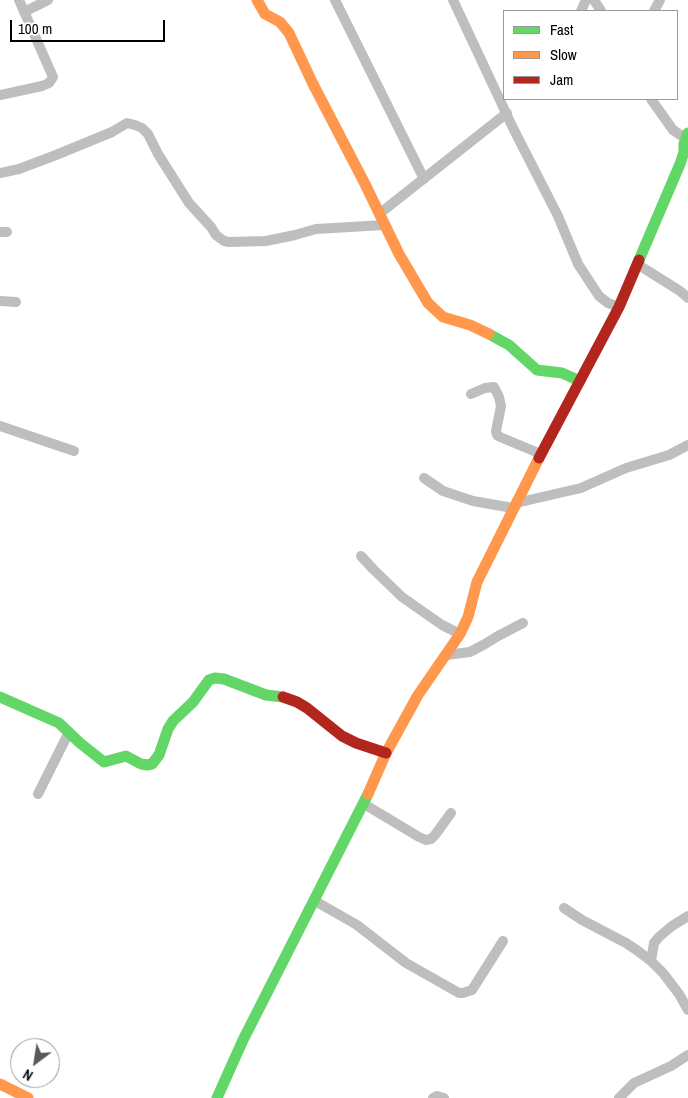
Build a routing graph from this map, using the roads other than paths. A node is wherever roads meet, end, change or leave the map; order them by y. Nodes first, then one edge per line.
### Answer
1 (19, 0) edge
2 (48, 0) edge
3 (257, 0) edge
4 (335, 0) edge
5 (453, 0) edge
6 (24, 12) junction
7 (0, 95) edge
8 (502, 99) edge
9 (652, 100) edge
10 (507, 113) junction
11 (687, 136) edge
12 (684, 167) edge
13 (0, 173) edge
14 (424, 179) junction
15 (379, 214) junction
16 (384, 225) junction
17 (637, 264) junction
18 (688, 298) edge
19 (0, 301) edge
20 (16, 302) dead end
21 (619, 307) junction
22 (580, 381) junction
23 (471, 394) dead end
24 (0, 426) edge
25 (688, 445) edge
26 (74, 451) dead end
27 (542, 454) junction
28 (424, 478) dead end
29 (514, 505) junction
30 (361, 556) dead end
31 (523, 623) dead end
32 (460, 634) junction
33 (446, 655) junction
34 (0, 697) edge
35 (69, 732) junction
36 (386, 753) junction
37 (38, 794) dead end
38 (364, 804) junction
39 (450, 813) dead end
40 (315, 901) junction
41 (564, 908) dead end
42 (688, 916) edge
43 (503, 941) dead end
44 (651, 961) junction
45 (688, 1010) edge
46 (688, 1055) edge
47 (0, 1084) edge
48 (28, 1098) edge
49 (217, 1098) edge
50 (433, 1098) edge
51 (444, 1098) edge
52 (618, 1098) edge

1 - 6 street
2 - 6 street
3 - 15 street
4 - 14 street
5 - 8 street
6 - 7 street
8 - 10 street
9 - 11 street
10 - 14 street
10 - 21 street
11 - 12 street
12 - 17 street
13 - 16 street
14 - 15 street
15 - 16 street
16 - 22 street
17 - 18 street
17 - 21 street
19 - 20 street
21 - 22 street
22 - 27 street
23 - 27 street
24 - 26 street
25 - 29 street
27 - 29 street
28 - 29 street
29 - 32 street
30 - 32 street
31 - 33 street
32 - 33 street
33 - 36 street
34 - 35 street
35 - 36 street
35 - 37 street
36 - 38 street
38 - 39 street
38 - 40 street
40 - 43 street
40 - 49 street
41 - 44 street
42 - 44 street
44 - 45 street
46 - 52 street
47 - 48 street
50 - 51 street

